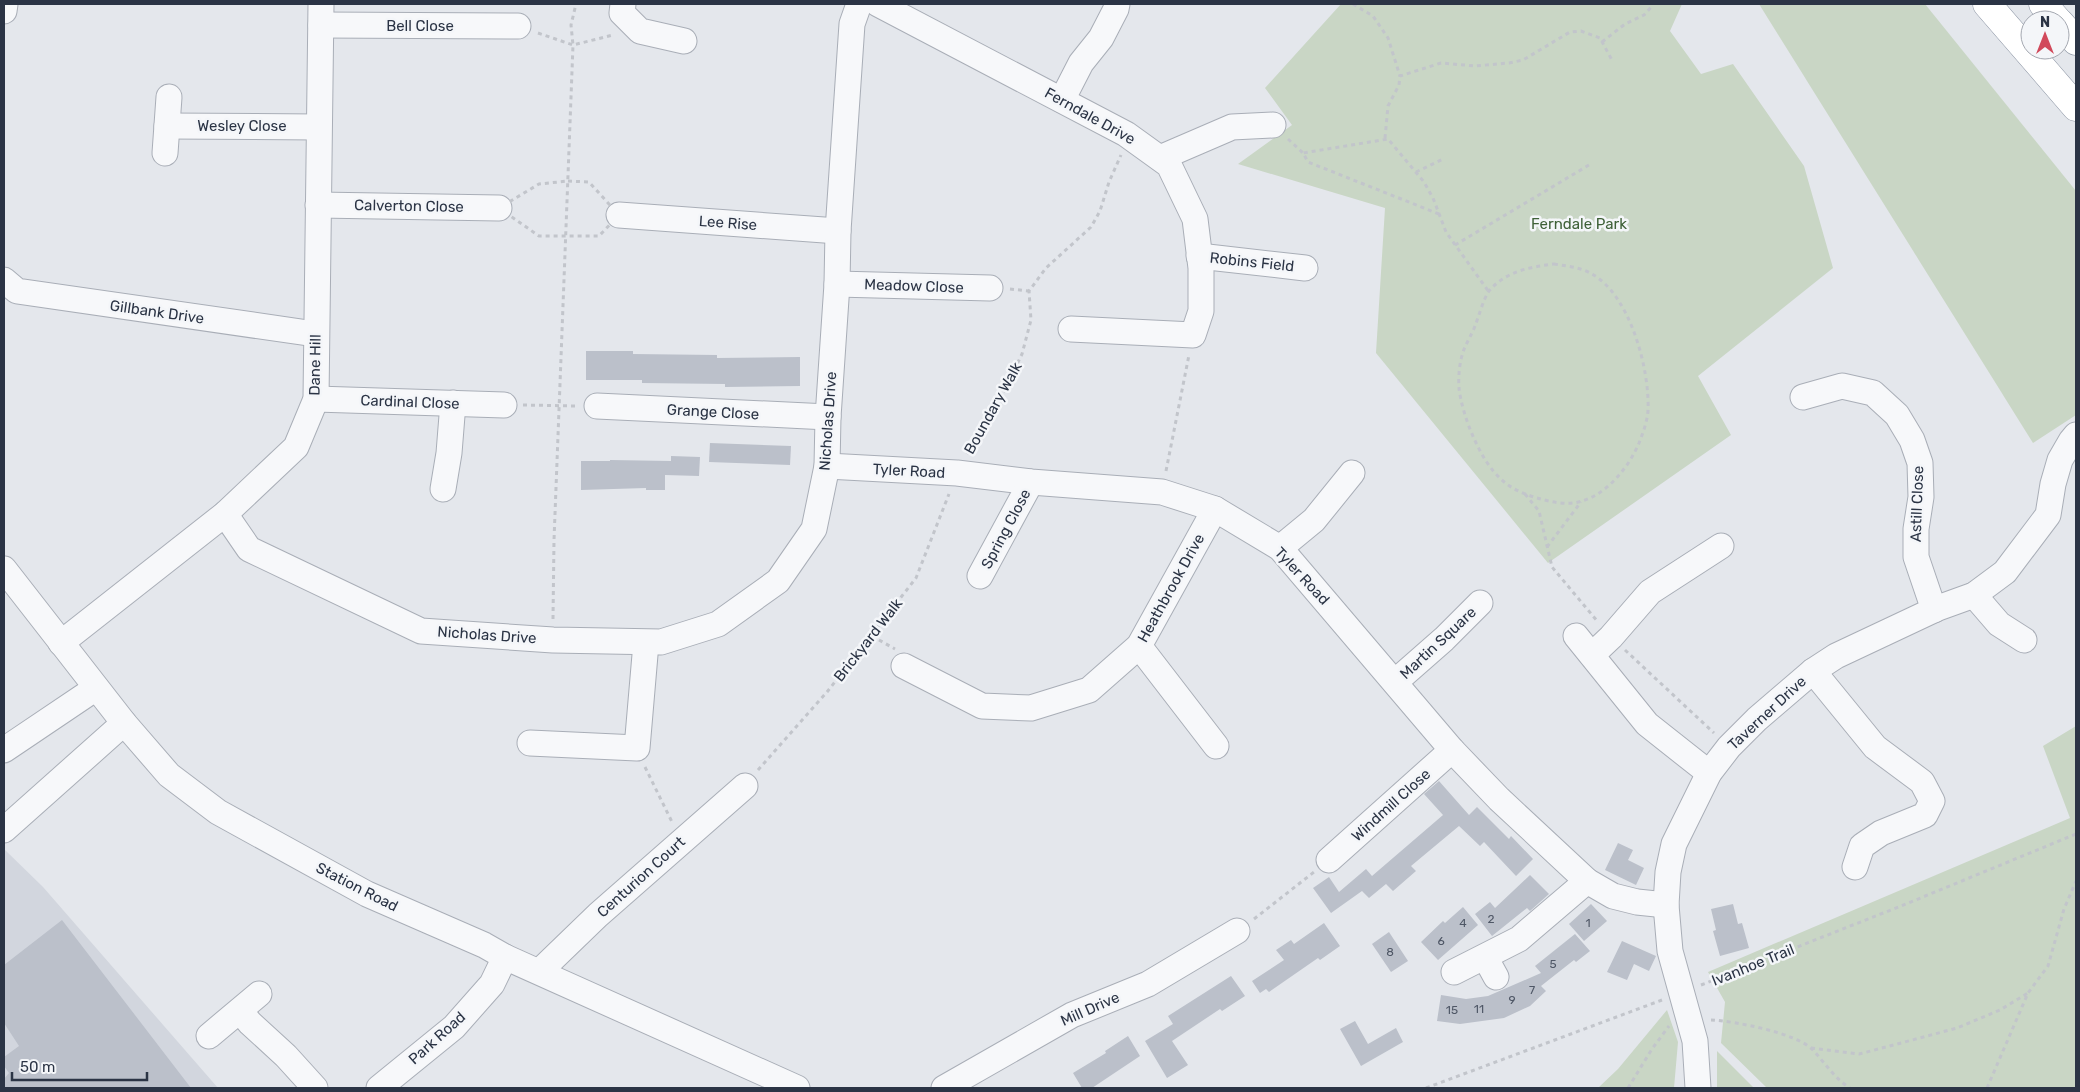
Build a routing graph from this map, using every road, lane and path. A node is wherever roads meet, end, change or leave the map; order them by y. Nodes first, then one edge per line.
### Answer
1 (5, 4) edge
2 (576, 4) edge
3 (623, 4) edge
4 (859, 4) edge
5 (878, 4) edge
6 (1117, 4) edge
7 (1353, 4) edge
8 (1651, 4) edge
9 (1988, 4) edge
10 (4, 11) edge
11 (911, 12) edge
12 (321, 14) edge
13 (518, 26) joint
14 (640, 31) junction
15 (684, 41) dead end
16 (1602, 42) junction
17 (573, 44) junction
18 (1613, 62) dead end
19 (1400, 76) junction
20 (169, 97) dead end
21 (1062, 100) junction
22 (2076, 107) edge
23 (1272, 125) dead end
24 (167, 126) junction
25 (318, 127) junction
26 (1130, 137) junction
27 (1385, 138) junction
28 (165, 153) dead end
29 (1160, 158) junction
30 (1443, 159) dead end
31 (1589, 165) dead end
32 (1416, 172) junction
33 (568, 181) junction
34 (318, 205) junction
35 (499, 208) junction
36 (1439, 214) junction
37 (619, 215) junction
38 (838, 231) junction
39 (566, 237) junction
40 (1455, 245) junction
41 (1199, 256) junction
42 (1305, 268) dead end
43 (4, 280) edge
44 (837, 284) junction
45 (990, 288) dead end
46 (1489, 292) junction
47 (1072, 330) dead end
48 (315, 334) junction
49 (1193, 335) junction
50 (1803, 397) dead end
51 (316, 399) junction
52 (453, 403) junction
53 (504, 405) joint
54 (559, 406) junction
55 (597, 406) joint
56 (828, 417) junction
57 (2076, 435) edge
58 (827, 466) junction
59 (957, 473) junction
60 (1352, 473) dead end
61 (1031, 482) junction
62 (443, 488) dead end
63 (1162, 492) junction
64 (1525, 494) junction
65 (1581, 502) junction
66 (1215, 509) junction
67 (225, 514) junction
68 (1721, 546) dead end
69 (1280, 548) junction
70 (1546, 548) junction
71 (4, 569) edge
72 (980, 576) dead end
73 (1974, 595) junction
74 (1480, 603) dead end
75 (1934, 610) junction
76 (1576, 636) dead end
77 (1611, 637) junction
78 (553, 640) junction
79 (2024, 640) dead end
80 (61, 643) junction
81 (646, 643) junction
82 (1139, 646) junction
83 (1592, 655) junction
84 (904, 666) dead end
85 (1813, 670) junction
86 (1395, 682) junction
87 (96, 688) junction
88 (124, 723) junction
89 (530, 743) dead end
90 (1216, 746) dead end
91 (1729, 747) junction
92 (637, 748) junction
93 (4, 750) edge
94 (1452, 750) junction
95 (1709, 774) junction
96 (745, 786) joint
97 (4, 830) edge
98 (2076, 834) edge
99 (683, 838) junction
100 (1329, 860) joint
101 (1855, 867) dead end
102 (1587, 881) junction
103 (2076, 882) edge
104 (1666, 905) junction
105 (1238, 931) joint
106 (506, 957) junction
107 (540, 972) junction
108 (1454, 972) dead end
109 (2028, 993) junction
110 (260, 994) dead end
111 (1686, 1004) junction
112 (240, 1011) junction
113 (209, 1036) dead end
114 (1811, 1048) junction
115 (315, 1088) edge
116 (379, 1088) edge
117 (797, 1088) edge
118 (944, 1088) edge
119 (1426, 1088) edge
120 (1628, 1088) edge
121 (1698, 1088) edge
122 (1850, 1088) edge
123 (1986, 1088) edge

1 - 10 street
2 - 17 path
3 - 14 street
4 - 38 street, Nicholas Drive
5 - 11 street, Ferndale Drive
6 - 21 street
7 - 19 path
8 - 16 path
9 - 22 highway
11 - 21 street, Ferndale Drive
12 - 13 street, Bell Close
12 - 25 street, Dane Hill
13 - 17 path
14 - 15 street
14 - 17 path
16 - 18 path
16 - 19 path
17 - 33 path
19 - 27 path
20 - 24 street
21 - 26 street, Ferndale Drive
23 - 29 street
24 - 25 street, Wesley Close
24 - 28 street
25 - 34 street, Dane Hill
26 - 29 street, Ferndale Drive
26 - 59 path, Boundary Walk
27 - 32 path
27 - 36 path
29 - 41 street, Ferndale Drive
30 - 32 path
31 - 40 path
32 - 36 path
33 - 35 path
33 - 37 path
33 - 39 path
34 - 35 street, Calverton Close
34 - 48 street, Dane Hill
35 - 39 path
36 - 40 path
37 - 38 street, Lee Rise
37 - 39 path
38 - 44 street, Nicholas Drive
39 - 54 path
40 - 46 path
41 - 42 street, Robins Field
41 - 49 street, Ferndale Drive
43 - 48 street, Gillbank Drive
44 - 45 street, Meadow Close
44 - 56 street, Nicholas Drive
46 - 64 path
46 - 65 path
47 - 49 street
48 - 51 street, Dane Hill
49 - 63 path
50 - 75 street, Astill Close
51 - 52 street, Cardinal Close
51 - 67 street, Dane Hill
52 - 53 street, Cardinal Close
52 - 62 street
53 - 54 path
54 - 55 path
54 - 78 path
55 - 56 street, Grange Close
56 - 58 street, Nicholas Drive
57 - 73 street, Taverner Drive
58 - 59 street, Tyler Road
58 - 81 street, Nicholas Drive
59 - 61 street, Tyler Road
59 - 96 path, Brickyard Walk
60 - 69 street
61 - 63 street, Tyler Road
61 - 72 street, Spring Close
63 - 66 street, Tyler Road
64 - 65 path
64 - 70 path
65 - 70 path
66 - 69 street, Tyler Road
66 - 82 street, Heathbrook Drive
67 - 78 street, Nicholas Drive
67 - 80 street, Dane Hill
68 - 77 street
69 - 86 street, Tyler Road
70 - 77 path
71 - 80 street, Station Road
73 - 75 street, Taverner Drive
73 - 79 street
74 - 86 street, Martin Square
75 - 85 street, Taverner Drive
76 - 83 street
77 - 83 street
77 - 91 path
78 - 81 street, Nicholas Drive
80 - 87 street, Station Road
81 - 92 street
82 - 84 street, Heathbrook Drive
82 - 90 street
83 - 95 street
85 - 91 street, Taverner Drive
85 - 101 street
86 - 94 street, Tyler Road
87 - 88 street, Station Road
87 - 93 street
88 - 97 street
88 - 106 street, Station Road
89 - 92 street
91 - 95 street, Taverner Drive
92 - 99 path
94 - 100 street, Windmill Close
94 - 102 street, Tyler Road
95 - 104 street, Taverner Drive
96 - 99 street, Centurion Court
98 - 111 path, Ivanhoe Trail
99 - 107 street, Centurion Court
100 - 105 path
102 - 104 street, Tyler Road
102 - 108 street
103 - 109 path
104 - 111 street, Taverner Drive
105 - 118 street, Mill Drive
106 - 107 street, Station Road
106 - 116 street, Park Road
107 - 117 street, Station Road
109 - 114 path
109 - 123 path
110 - 112 street
111 - 114 path
111 - 119 path, Ivanhoe Trail
111 - 120 path
111 - 121 street, Taverner Drive
112 - 113 street
112 - 115 street
114 - 122 path

